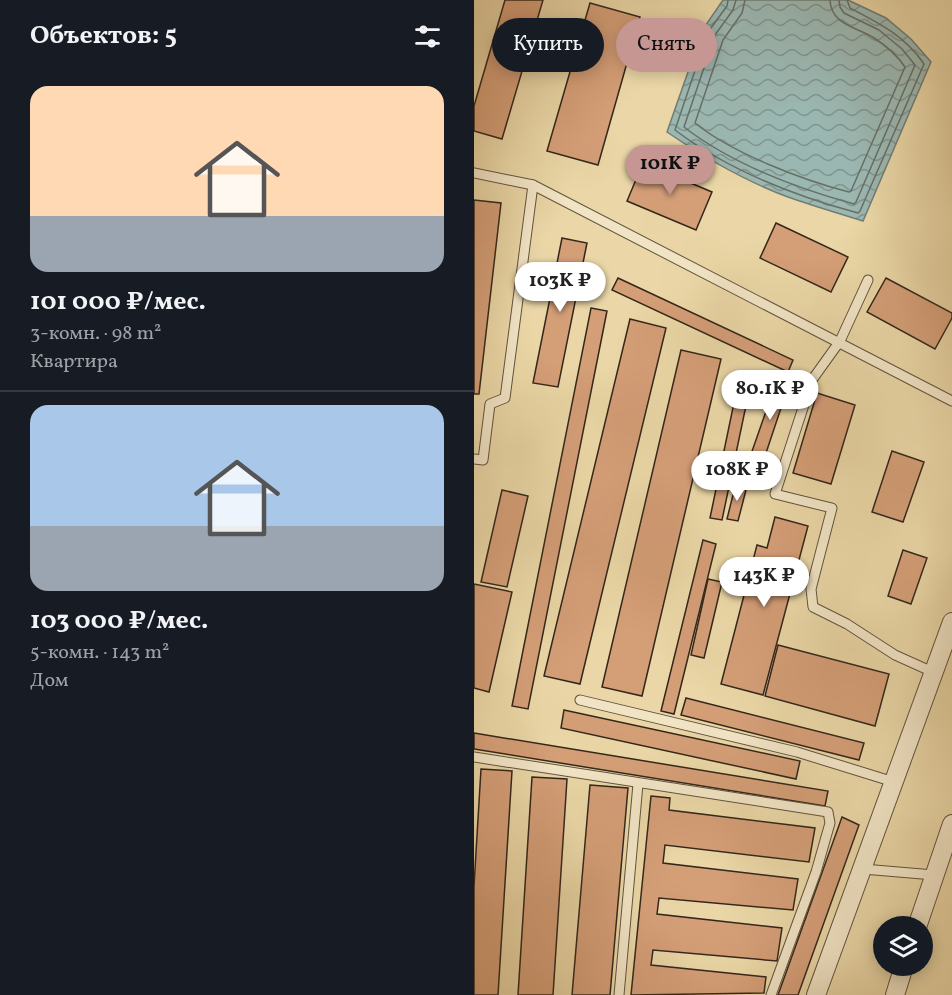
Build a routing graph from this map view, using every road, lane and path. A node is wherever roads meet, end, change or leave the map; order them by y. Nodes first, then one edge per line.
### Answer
1 (474, 173) edge
2 (534, 184) junction
3 (868, 280) dead end
4 (840, 341) junction
5 (952, 401) edge
6 (474, 459) edge
7 (952, 622) edge
8 (935, 673) junction
9 (580, 700) dead end
10 (474, 757) edge
11 (895, 782) junction
12 (638, 784) junction
13 (952, 824) edge
14 (863, 869) junction
15 (934, 875) junction
16 (921, 916) edge
17 (901, 976) edge
18 (619, 995) edge
19 (771, 995) edge
20 (816, 995) edge
21 (895, 995) edge

1 - 2 lane
2 - 4 lane
2 - 6 lane
3 - 4 lane
4 - 5 lane
4 - 8 lane
7 - 8 street
8 - 11 street
9 - 11 lane
10 - 12 lane
11 - 14 street
12 - 18 lane
12 - 19 lane
13 - 15 street
14 - 15 lane
14 - 20 street
15 - 16 street
17 - 21 street

